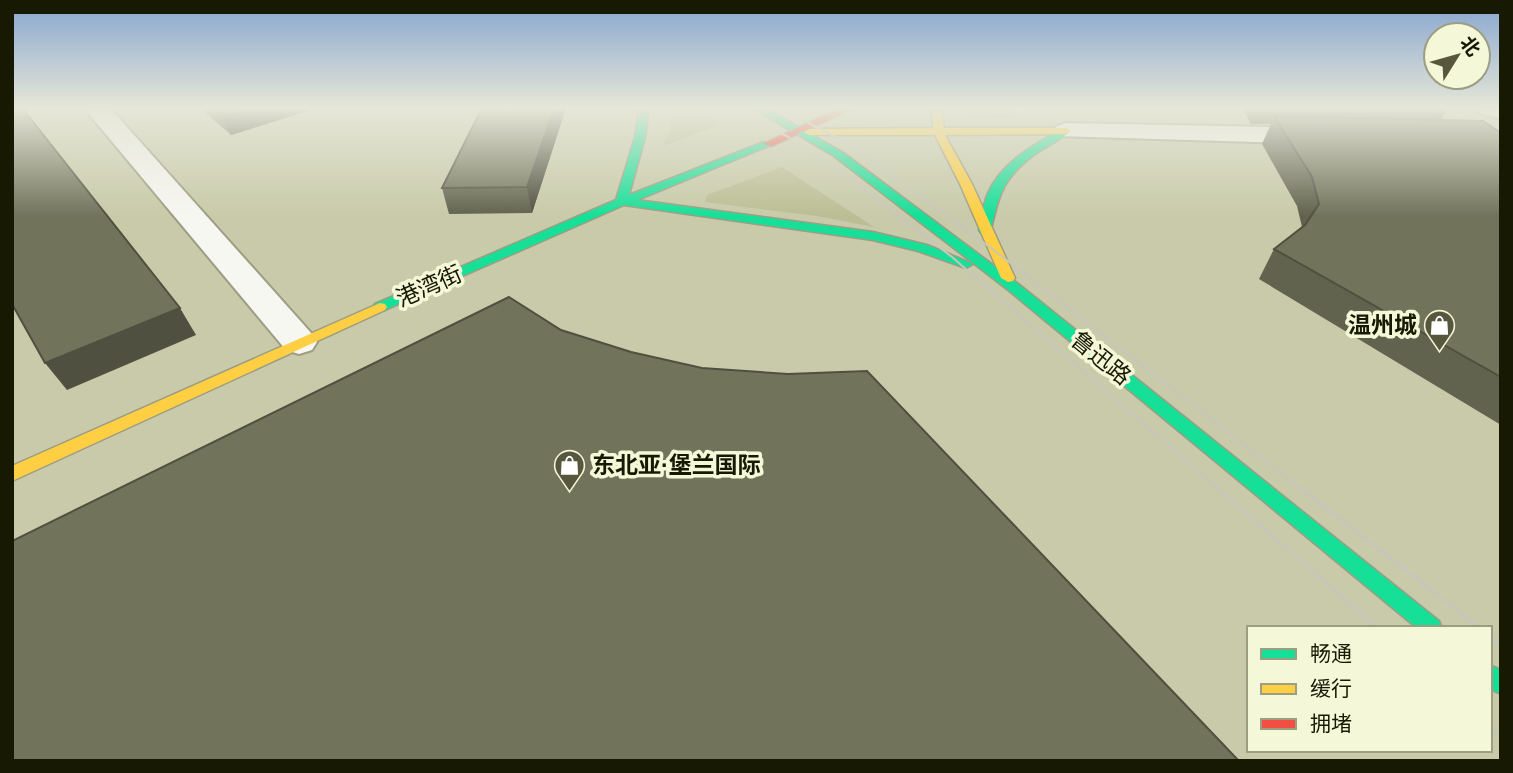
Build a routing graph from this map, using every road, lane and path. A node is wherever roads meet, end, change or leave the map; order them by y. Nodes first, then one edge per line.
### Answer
1 (127, 144) edge
2 (638, 144) edge
3 (767, 144) edge
4 (822, 144) edge
5 (949, 144) edge
6 (1046, 144) edge
7 (621, 202) junction
8 (985, 230) junction
9 (1012, 286) junction
10 (299, 342) junction
11 (12, 474) edge
12 (1430, 626) edge

1 - 10 street
2 - 7 main road
3 - 7 main road, 港湾街
4 - 9 main road, 鲁迅路
5 - 8 main road
6 - 8 main road
7 - 9 main road
7 - 10 main road, 港湾街
8 - 9 main road
9 - 12 main road, 鲁迅路
10 - 11 main road, 港湾街

